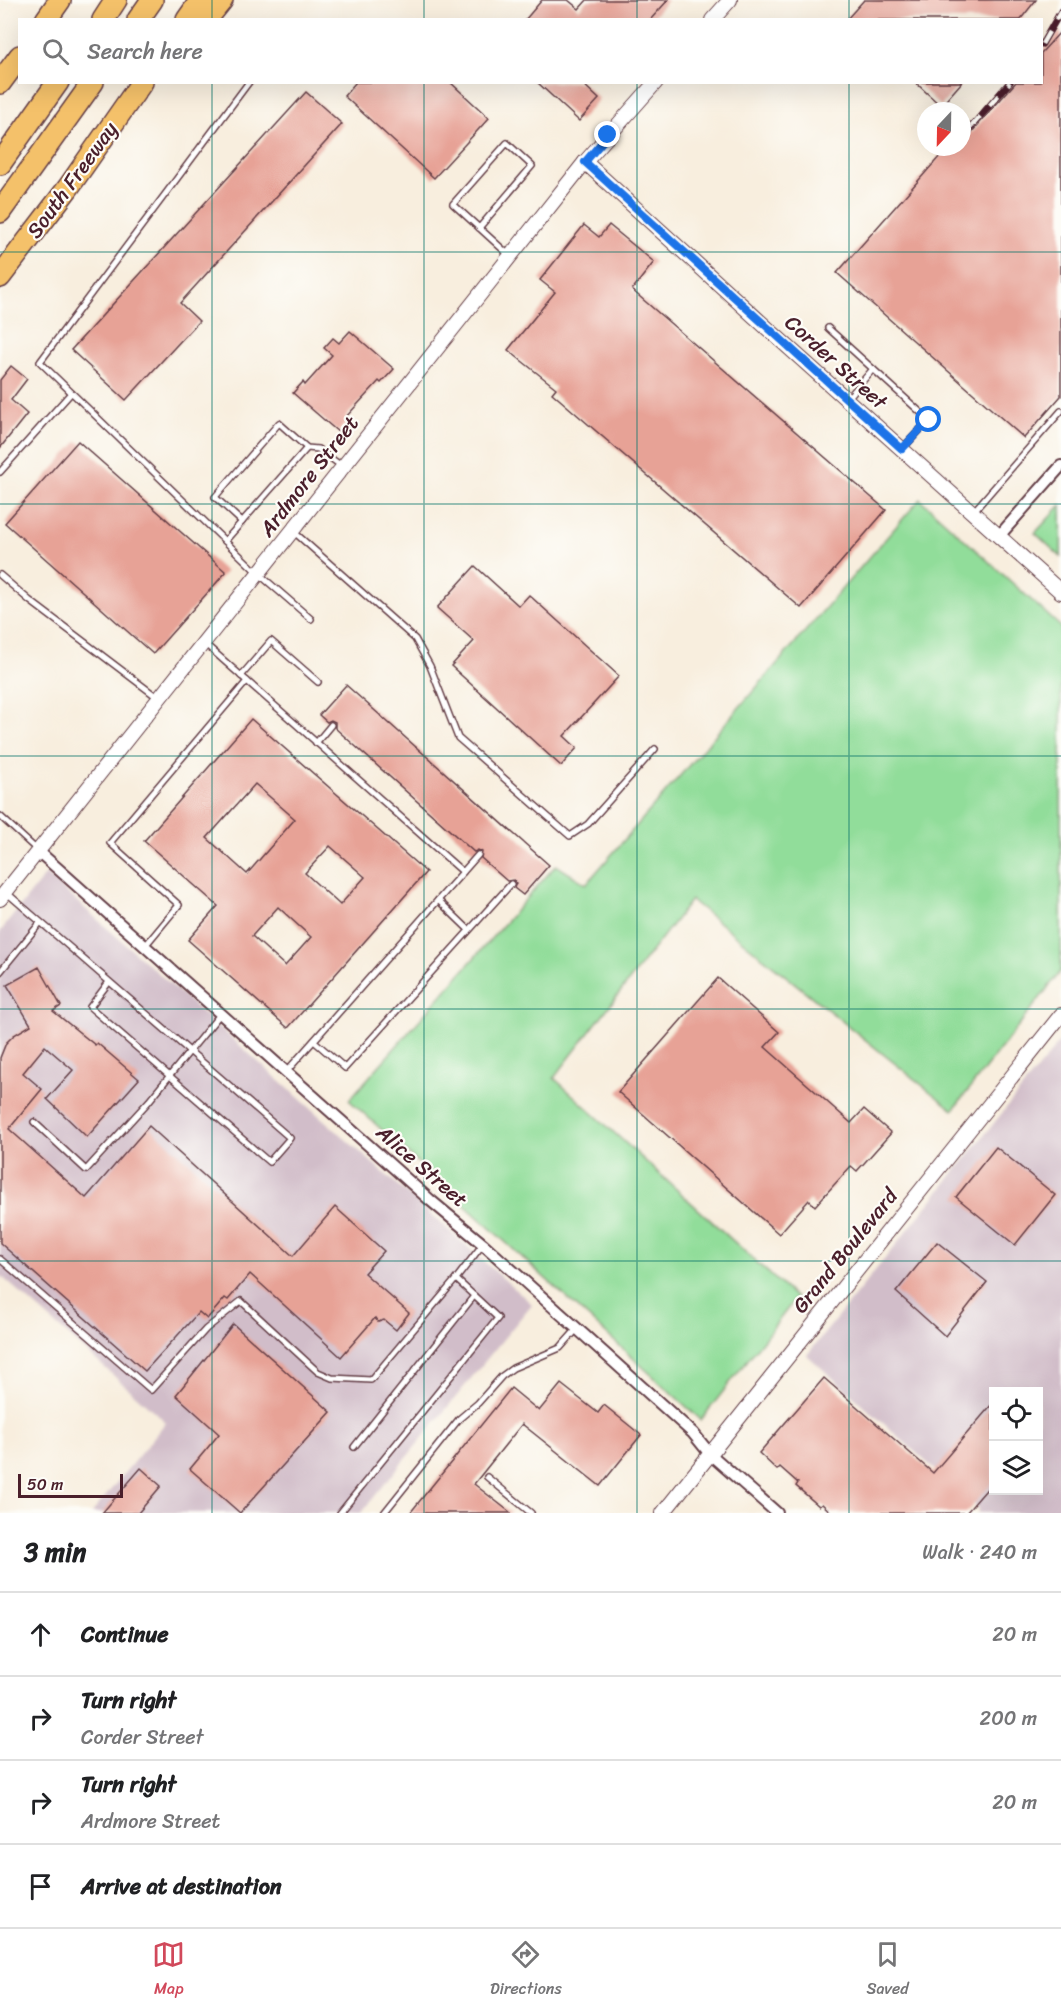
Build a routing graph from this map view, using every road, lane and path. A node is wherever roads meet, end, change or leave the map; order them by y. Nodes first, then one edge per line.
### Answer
1 (60, 0) edge
2 (116, 0) edge
3 (152, 0) edge
4 (201, 0) edge
5 (222, 0) edge
6 (730, 0) edge
7 (47, 18) edge
8 (103, 18) edge
9 (139, 18) edge
10 (188, 18) edge
11 (208, 18) edge
12 (714, 18) edge
13 (18, 59) edge
14 (0, 83) edge
15 (57, 84) edge
16 (92, 84) edge
17 (141, 84) edge
18 (153, 84) edge
19 (248, 84) edge
20 (654, 84) edge
21 (585, 162) junction
22 (0, 164) edge
23 (68, 188) junction
24 (0, 212) edge
25 (479, 228) junction
26 (510, 256) junction
27 (0, 277) edge
28 (828, 328) dead end
29 (873, 369) junction
30 (71, 393) junction
31 (847, 399) junction
32 (1061, 411) edge
33 (307, 448) junction
34 (902, 449) junction
35 (1061, 466) edge
36 (343, 467) junction
37 (0, 472) edge
38 (973, 513) junction
39 (242, 522) junction
40 (293, 531) junction
41 (999, 536) junction
42 (225, 541) junction
43 (259, 574) junction
44 (0, 575) edge
45 (1061, 591) edge
46 (311, 619) dead end
47 (204, 643) junction
48 (241, 676) junction
49 (247, 681) junction
50 (318, 682) dead end
51 (159, 699) junction
52 (331, 725) dead end
53 (316, 743) junction
54 (655, 749) dead end
55 (0, 816) edge
56 (38, 851) junction
57 (478, 855) dead end
58 (462, 872) junction
59 (511, 884) dead end
60 (3, 895) edge
61 (438, 900) junction
62 (40, 923) junction
63 (468, 929) junction
64 (145, 946) junction
65 (0, 972) edge
66 (109, 982) junction
67 (221, 1013) junction
68 (1061, 1015) edge
69 (314, 1041) junction
70 (190, 1052) junction
71 (286, 1072) junction
72 (170, 1076) junction
73 (34, 1122) dead end
74 (483, 1244) junction
75 (0, 1259) edge
76 (456, 1279) junction
77 (474, 1296) junction
78 (577, 1329) junction
79 (354, 1446) dead end
80 (710, 1454) junction
81 (488, 1477) dead end
82 (340, 1513) edge
83 (384, 1513) edge
84 (531, 1513) edge
85 (663, 1513) edge
86 (777, 1513) edge

1 - 7 highway
2 - 8 highway
3 - 9 highway
4 - 10 highway
5 - 11 highway
6 - 12 street
13 - 14 highway
15 - 22 highway
16 - 24 highway
17 - 23 highway, South Freeway
18 - 23 highway
19 - 30 lane
20 - 21 street, Ardmore Street
21 - 26 street, Ardmore Street
21 - 31 street, Corder Street
23 - 27 highway, South Freeway
25 - 25 lane
25 - 26 lane
26 - 36 street, Ardmore Street
28 - 29 lane
29 - 31 lane
29 - 34 lane
30 - 37 lane
30 - 42 lane
31 - 34 street, Corder Street
32 - 38 lane
33 - 36 lane
33 - 39 lane
33 - 39 lane
34 - 38 street, Corder Street
35 - 41 street
36 - 40 street, Ardmore Street
38 - 41 street, Corder Street
39 - 42 lane
40 - 43 street, Ardmore Street
40 - 54 lane
41 - 45 street, Corder Street
42 - 43 lane
43 - 46 lane
43 - 47 street, Ardmore Street
44 - 51 lane
47 - 48 lane
47 - 51 street, Ardmore Street
48 - 49 lane
48 - 50 lane
49 - 53 lane
49 - 64 lane
51 - 56 street, Ardmore Street
52 - 53 lane
53 - 58 lane
55 - 56 lane
56 - 60 street, Ardmore Street
56 - 64 street, Alice Street
57 - 58 lane
58 - 61 lane
59 - 63 lane
60 - 62 lane
61 - 63 lane
61 - 69 lane
62 - 65 lane
62 - 66 lane
63 - 69 lane
64 - 67 street, Alice Street
66 - 70 lane
66 - 72 lane
67 - 70 lane
67 - 71 street, Alice Street
68 - 80 street, Grand Boulevard
69 - 71 lane
70 - 72 lane
70 - 72 lane
71 - 74 street, Alice Street
72 - 73 lane
74 - 76 lane
74 - 78 street, Alice Street
75 - 76 lane
76 - 77 lane
77 - 79 lane
77 - 82 lane
78 - 80 street, Alice Street
78 - 83 lane
80 - 85 street, Grand Boulevard
80 - 86 street, Alice Street
81 - 84 lane

